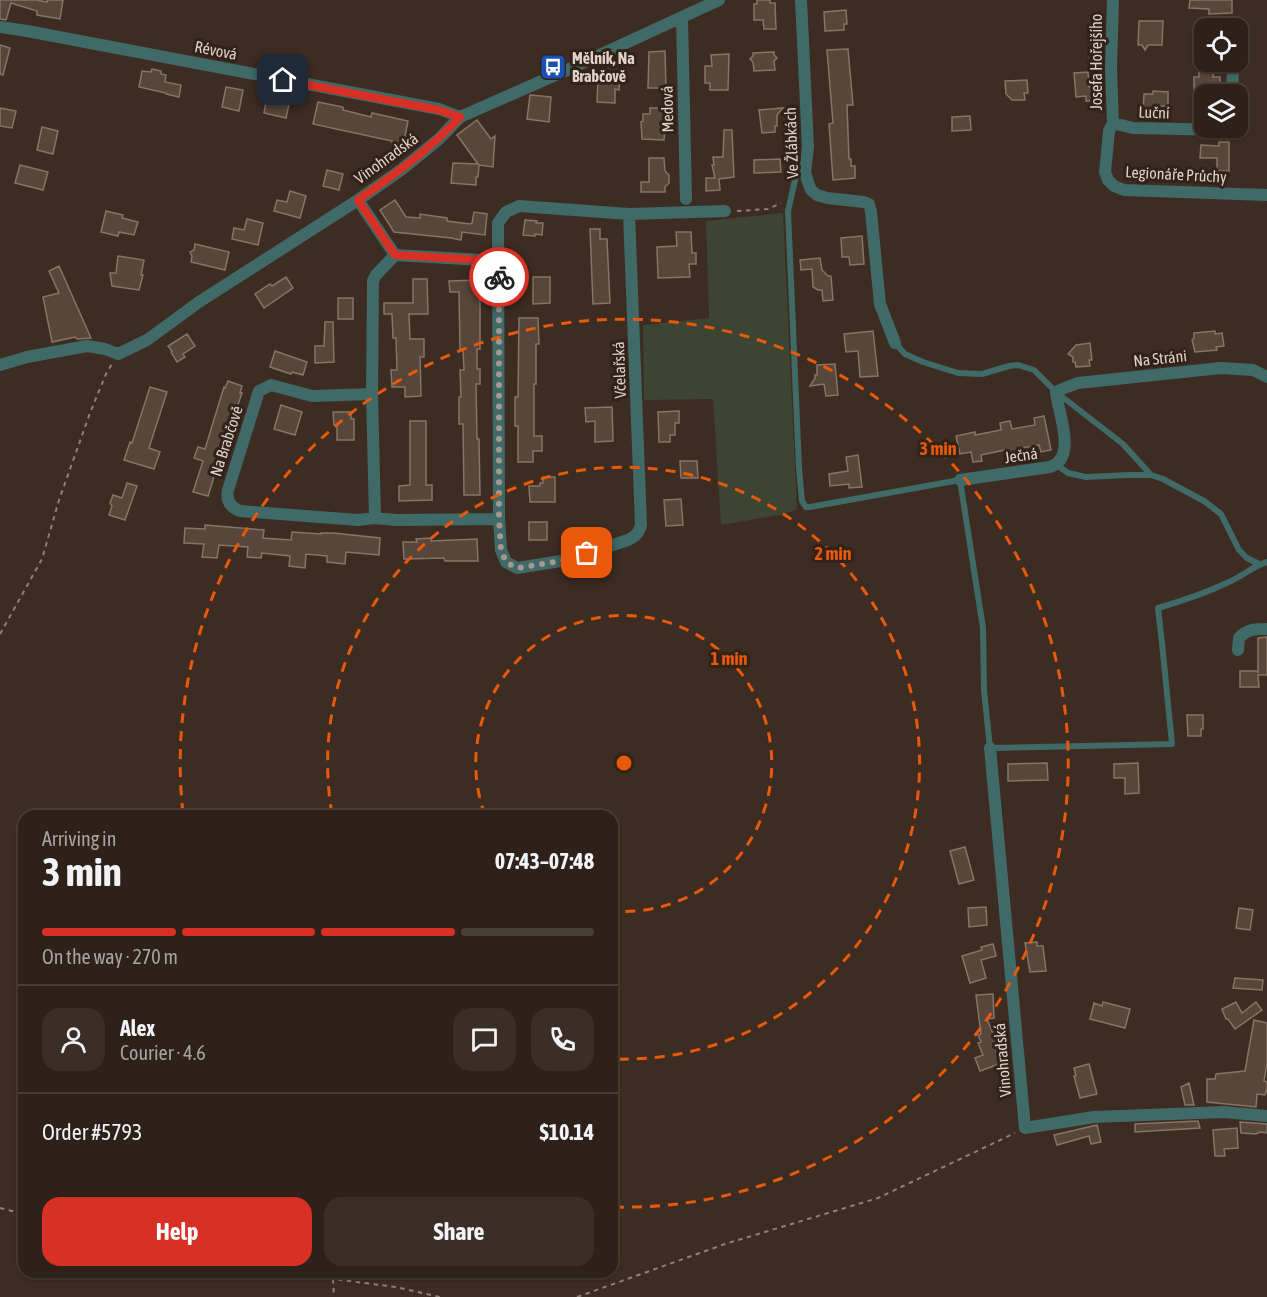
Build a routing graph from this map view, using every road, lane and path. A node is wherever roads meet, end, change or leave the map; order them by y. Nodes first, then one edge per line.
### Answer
1 (719, 0) edge
2 (801, 0) edge
3 (1113, 0) edge
4 (681, 18) junction
5 (0, 27) edge
6 (460, 117) junction
7 (1113, 123) junction
8 (1194, 129) edge
9 (807, 159) junction
10 (1267, 195) edge
11 (686, 199) dead end
12 (358, 200) junction
13 (790, 200) junction
14 (725, 211) joint
15 (629, 214) junction
16 (395, 255) junction
17 (499, 261) junction
18 (895, 343) joint
19 (118, 354) junction
20 (0, 365) edge
21 (1267, 377) edge
22 (1056, 392) junction
23 (372, 394) junction
24 (1053, 466) junction
25 (1151, 475) junction
26 (960, 480) junction
27 (375, 518) junction
28 (499, 519) junction
29 (1267, 562) edge
30 (1259, 564) junction
31 (1267, 629) edge
32 (0, 634) edge
33 (1238, 650) dead end
34 (990, 748) junction
35 (1267, 1116) edge
36 (1025, 1128) junction
37 (0, 1208) edge
38 (18, 1212) edge
39 (330, 1278) edge
40 (333, 1279) junction
41 (334, 1297) edge
42 (440, 1297) edge
43 (577, 1297) edge

1 - 4 street, Vinohradská
2 - 9 street, Ve Žlábkách
3 - 7 street, Josefa Hořejšího
4 - 6 street, Vinohradská
4 - 11 street, Medová
5 - 6 street, Révová
6 - 12 street, Vinohradská
7 - 8 street, Luční
7 - 10 street, Legionáře Průchy
9 - 13 lane
9 - 18 street, Ve Žlábkách
12 - 16 street
12 - 19 street, Vinohradská
13 - 14 path
13 - 26 lane
14 - 15 street
15 - 17 street
15 - 28 street, Včelařská
16 - 17 street
16 - 23 street
17 - 28 street
18 - 22 lane
19 - 20 street
19 - 32 path
21 - 22 street, Na Stráni
22 - 24 street
22 - 25 lane
23 - 27 street
23 - 27 street, Na Brabčově
24 - 25 lane
24 - 26 street, Ječná
25 - 30 lane
26 - 34 lane
27 - 28 street, Na Brabčově
29 - 30 lane
30 - 34 lane
31 - 33 street
34 - 36 street, Vinohradská
35 - 36 street
36 - 43 path
37 - 38 path
39 - 40 path
40 - 41 path
40 - 42 path

